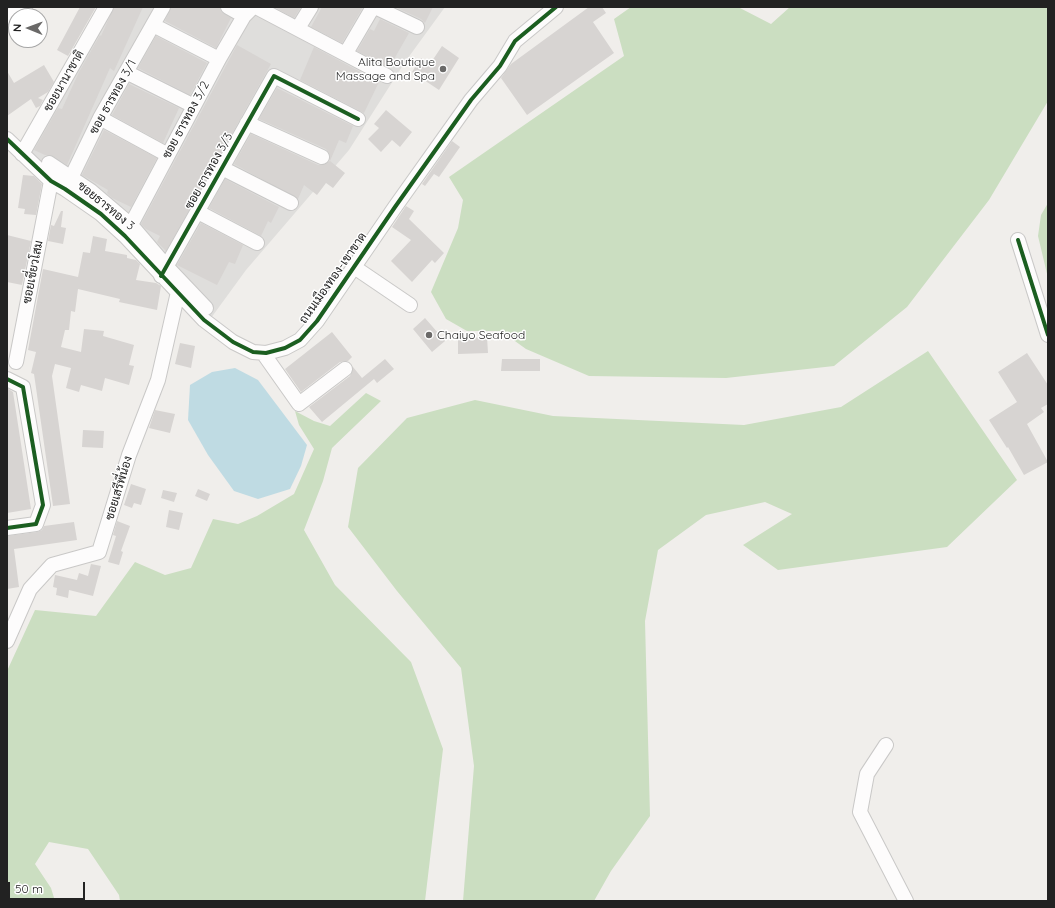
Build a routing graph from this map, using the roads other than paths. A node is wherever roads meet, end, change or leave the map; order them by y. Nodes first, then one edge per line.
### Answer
1 (25, 7) edge
2 (106, 7) edge
3 (163, 7) edge
4 (228, 7) edge
5 (256, 7) edge
6 (311, 7) edge
7 (374, 7) edge
8 (556, 7) edge
9 (248, 12) edge
10 (7, 17) edge
11 (153, 25) junction
12 (417, 27) dead end
13 (298, 28) junction
14 (346, 53) junction
15 (219, 59) junction
16 (126, 72) junction
17 (387, 76) dead end
18 (194, 106) junction
19 (100, 118) junction
20 (358, 119) dead end
21 (247, 123) junction
22 (7, 139) edge
23 (22, 154) junction
24 (168, 155) junction
25 (322, 157) dead end
26 (49, 163) dead end
27 (222, 168) junction
28 (51, 181) junction
29 (68, 183) junction
30 (291, 203) dead end
31 (198, 212) junction
32 (128, 231) junction
33 (1018, 240) dead end
34 (257, 243) dead end
35 (354, 267) junction
36 (164, 271) junction
37 (178, 292) junction
38 (410, 306) dead end
39 (206, 308) dead end
40 (1047, 330) edge
41 (263, 353) junction
42 (16, 362) dead end
43 (344, 369) dead end
44 (7, 379) edge
45 (7, 528) edge
46 (7, 641) edge
47 (886, 745) dead end
48 (906, 901) edge

1 - 10 street
2 - 23 street, ซอยนานาชาติ
3 - 11 street, ซอย ธารทอง 3/1
4 - 9 street
5 - 13 street
6 - 13 street
7 - 12 street
7 - 14 street
8 - 35 street, ถนนเมืองทอง-เขาขาด
9 - 15 street, ซอย ธารทอง 3/2
11 - 15 street
11 - 16 street, ซอย ธารทอง 3/1
13 - 14 street
14 - 17 street
15 - 18 street, ซอย ธารทอง 3/2
16 - 18 street
16 - 19 street, ซอย ธารทอง 3/1
18 - 24 street, ซอย ธารทอง 3/2
19 - 24 street
19 - 29 street, ซอย ธารทอง 3/1
20 - 21 street, ซอย ธารทอง 3/3
21 - 25 street
21 - 27 street, ซอย ธารทอง 3/3
22 - 23 street, ถนนเมืองทอง-เขาขาด
23 - 28 street, ถนนเมืองทอง-เขาขาด
24 - 32 street, ซอย ธารทอง 3/2
26 - 29 street, ซอยธารทอง 3
27 - 30 street
27 - 31 street, ซอย ธารทอง 3/3
28 - 29 street, ถนนเมืองทอง-เขาขาด
28 - 42 street, ซอยเชี่ยวโสม
29 - 32 street, ถนนเมืองทอง-เขาขาด
31 - 34 street
31 - 36 street, ซอย ธารทอง 3/3
32 - 36 street, ถนนเมืองทอง-เขาขาด
33 - 40 street
35 - 38 street
35 - 41 street, ถนนเมืองทอง-เขาขาด
36 - 37 street, ถนนเมืองทอง-เขาขาด
36 - 39 street
37 - 41 street, ถนนเมืองทอง-เขาขาด
37 - 46 street, ซอยเสรีพี่น้อง
41 - 43 street
44 - 45 street
47 - 48 street

